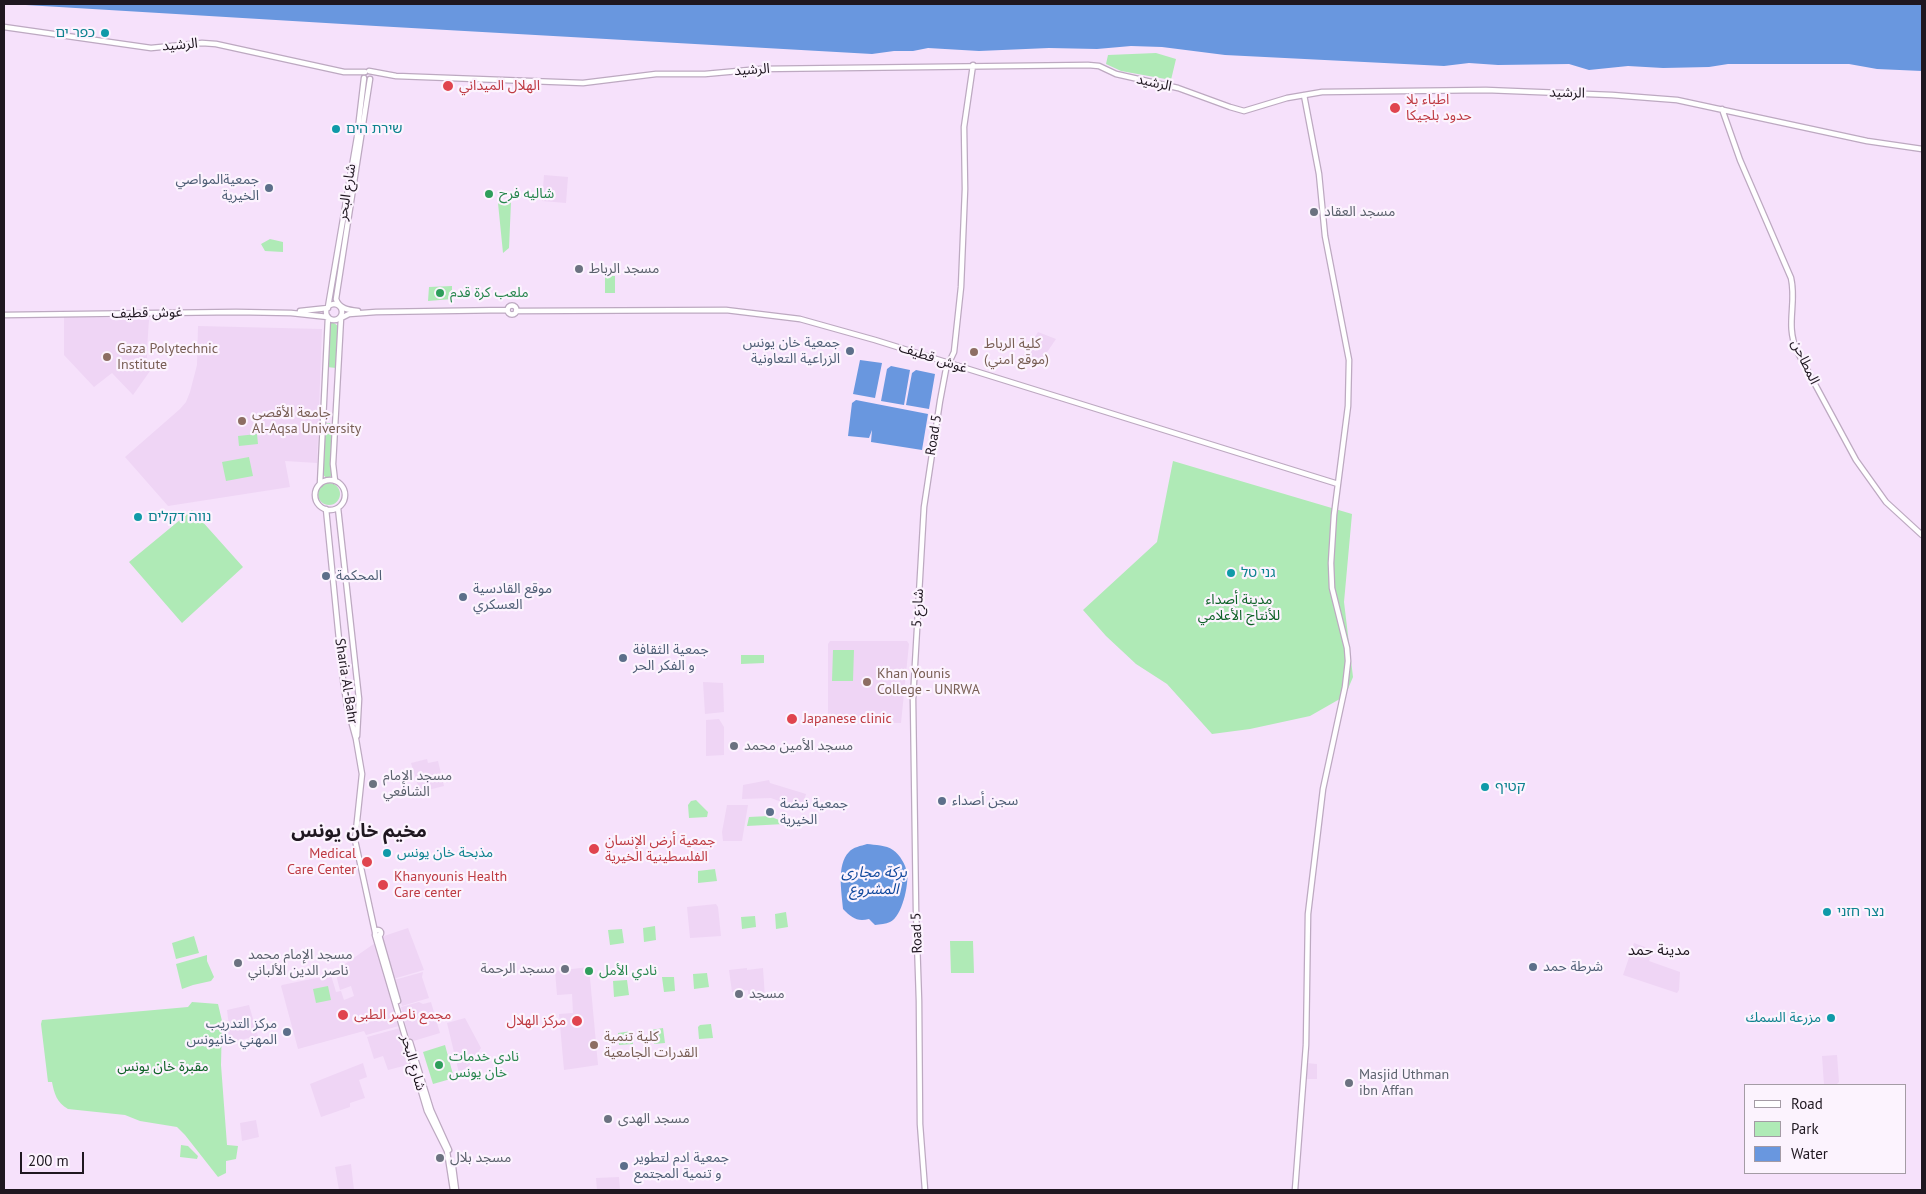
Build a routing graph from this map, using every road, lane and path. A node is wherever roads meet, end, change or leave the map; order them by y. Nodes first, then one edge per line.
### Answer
1 (4, 27) edge
2 (973, 65) junction
3 (378, 73) junction
4 (365, 74) junction
5 (370, 78) junction
6 (1304, 95) junction
7 (1722, 109) junction
8 (1922, 149) edge
9 (340, 306) junction
10 (328, 307) junction
11 (376, 312) junction
12 (291, 313) junction
13 (4, 315) edge
14 (328, 316) junction
15 (341, 318) junction
16 (950, 364) junction
17 (337, 383) junction
18 (324, 384) junction
19 (335, 481) junction
20 (320, 484) junction
21 (1338, 484) junction
22 (926, 489) joint
23 (338, 508) junction
24 (326, 509) junction
25 (1922, 535) edge
26 (356, 740) junction
27 (915, 841) joint
28 (454, 1190) edge
29 (925, 1190) edge
30 (1295, 1190) edge

1 - 4 main road, الرشيد
2 - 3 main road, الرشيد
2 - 6 main road, الرشيد
2 - 16 main road
3 - 4 main road, الرشيد
3 - 5 main road
4 - 5 main road
4 - 10 main road, شارع البحر
5 - 9 main road, شارع البحر
6 - 7 main road, الرشيد
6 - 21 main road
7 - 8 main road, الرشيد
7 - 25 main road, المطاحن
9 - 10 main road
9 - 11 main road
9 - 15 main road
10 - 12 main road, غوش قطيف
10 - 14 main road
11 - 15 main road
11 - 16 main road, غوش قطيف
12 - 13 main road, غوش قطيف
12 - 14 main road, غوش قطيف
14 - 15 main road
14 - 18 main road
15 - 17 main road
16 - 21 main road, غوش قطيف
16 - 22 main road, Road 5
17 - 18 main road
17 - 19 main road
18 - 20 main road
19 - 20 main road
19 - 23 main road
20 - 24 main road
21 - 30 main road
22 - 27 main road, شارع 5
23 - 24 main road
23 - 26 main road, Sharia Al-Bahr
24 - 26 main road, Sharia Al-Bahr
26 - 28 main road, شارع البحر
27 - 29 main road, Road 5

